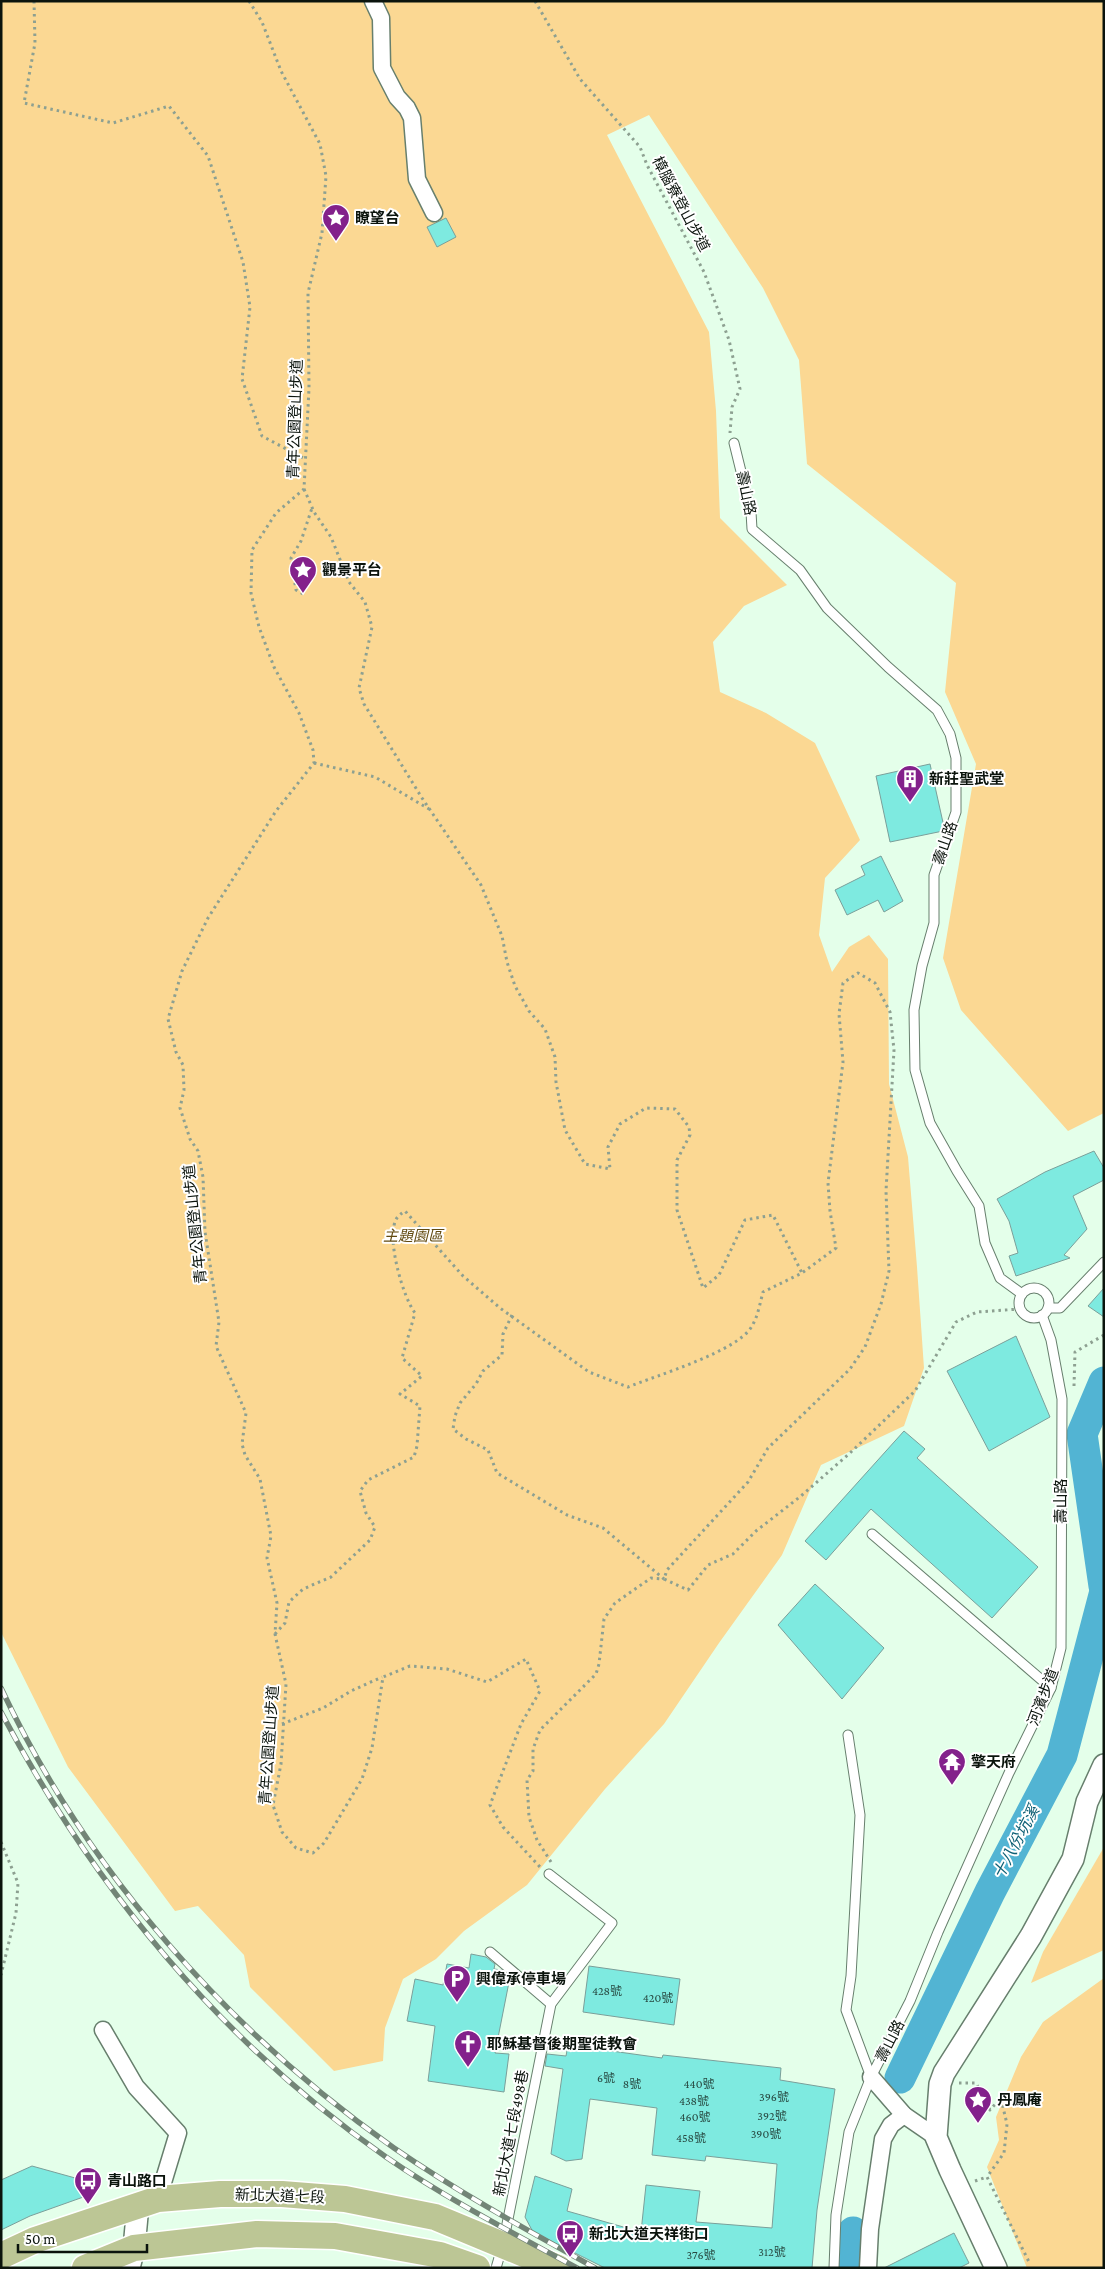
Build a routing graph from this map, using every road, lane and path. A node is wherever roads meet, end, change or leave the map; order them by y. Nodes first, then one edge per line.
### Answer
1 (34, 1) edge
2 (249, 1) edge
3 (374, 1) edge
4 (535, 1) edge
5 (434, 213) dead end
6 (734, 444) joint
7 (305, 460) junction
8 (304, 488) junction
9 (312, 507) junction
10 (303, 594) dead end
11 (314, 763) junction
12 (431, 810) junction
13 (1104, 1262) edge
14 (802, 1273) junction
15 (1022, 1294) junction
16 (1020, 1310) junction
17 (1045, 1311) junction
18 (512, 1315) junction
19 (1104, 1335) edge
20 (1074, 1391) dead end
21 (872, 1534) dead end
22 (664, 1579) junction
23 (275, 1634) junction
24 (382, 1677) junction
25 (1051, 1688) junction
26 (282, 1724) junction
27 (848, 1735) dead end
28 (1104, 1765) edge
29 (1, 1842) edge
30 (549, 1874) junction
31 (490, 1952) dead end
32 (1, 1975) edge
33 (551, 2004) junction
34 (104, 2030) dead end
35 (871, 2077) junction
36 (940, 2084) junction
37 (904, 2115) junction
38 (936, 2137) junction
39 (148, 2202) junction
40 (1, 2256) edge
41 (499, 2256) edge
42 (131, 2258) edge
43 (1030, 2264) dead end
44 (86, 2268) edge
45 (477, 2268) edge
46 (558, 2268) edge
47 (834, 2268) edge
48 (868, 2268) edge
49 (996, 2268) edge

1 - 7 path
2 - 7 path, 青年公園登山步道
3 - 5 street
4 - 6 path, 樟腦寮登山步道
6 - 15 lane, 壽山路
7 - 8 path, 青年公園登山步道
8 - 9 path
8 - 11 path, 青年公園登山步道
9 - 10 path
9 - 12 path
11 - 12 path
11 - 23 path, 青年公園登山步道
12 - 14 path
13 - 17 lane
14 - 18 path
14 - 22 path
15 - 16 lane
15 - 17 lane, 壽山路
16 - 17 lane
16 - 22 path
17 - 25 lane, 壽山路
18 - 22 path
18 - 23 path
19 - 20 path
21 - 25 lane
22 - 30 path
23 - 26 path, 青年公園登山步道
24 - 26 path
24 - 26 path, 青年公園登山步道
24 - 30 path
25 - 35 lane, 壽山路
27 - 35 lane, 壽山路
28 - 36 street
29 - 32 path
30 - 33 lane, 新北大道七段498巷
31 - 33 lane
33 - 41 lane, 新北大道七段498巷
34 - 39 street
35 - 37 street
35 - 47 lane
36 - 38 street
36 - 43 path
37 - 38 street
37 - 48 street
38 - 49 street
39 - 40 main road, 新北大道七段
39 - 41 main road, 新北大道七段
39 - 42 street
41 - 46 main road, 新北大道七段
42 - 44 main road
42 - 45 main road

